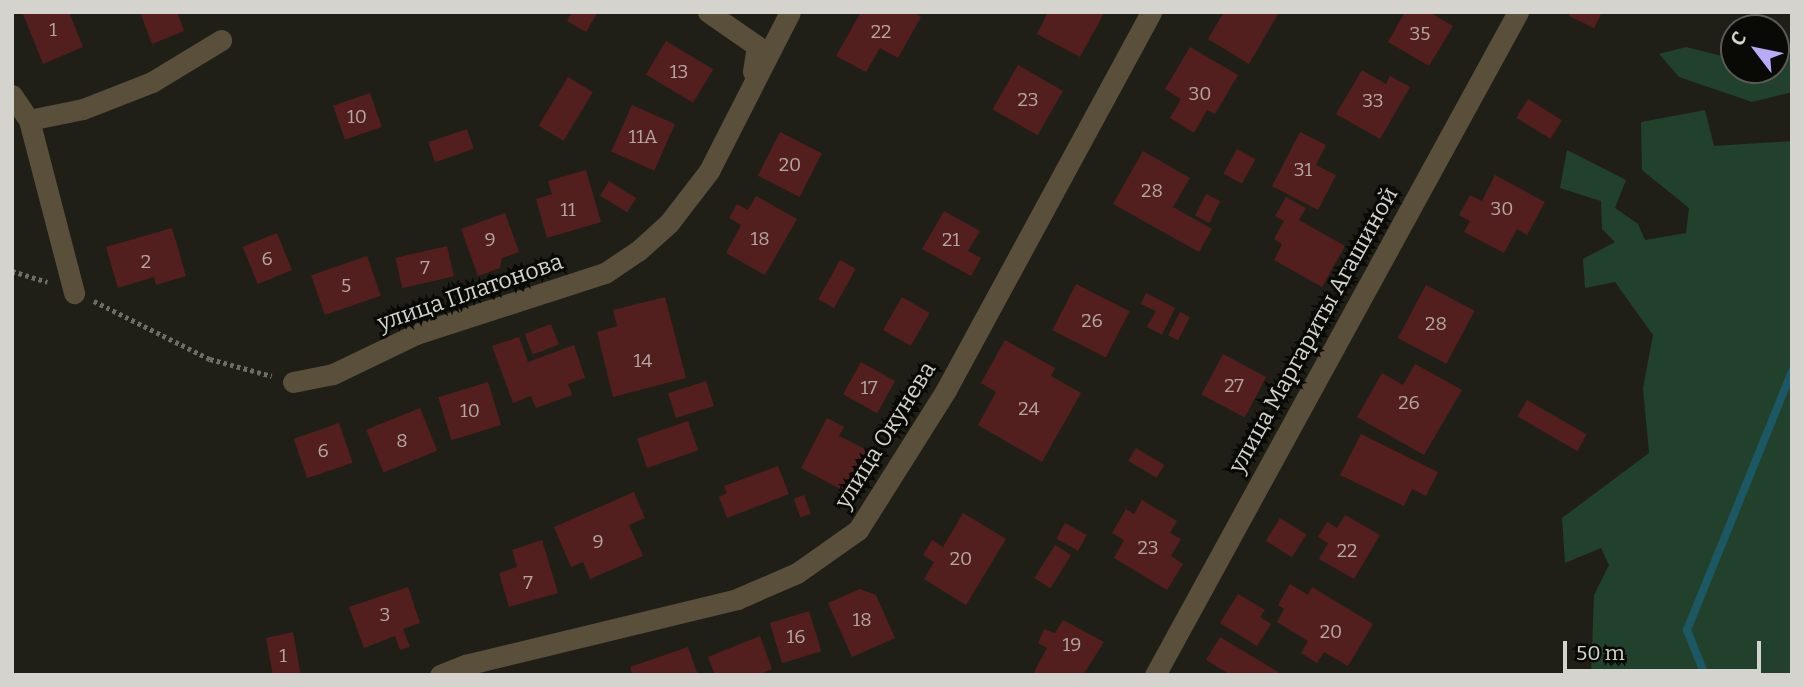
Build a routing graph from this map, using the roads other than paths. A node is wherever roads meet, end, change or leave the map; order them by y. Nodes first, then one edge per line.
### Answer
1 (709, 12) edge
2 (787, 12) edge
3 (1151, 12) edge
4 (1518, 12) edge
5 (744, 37) junction
6 (221, 40) dead end
7 (748, 94) junction
8 (12, 95) edge
9 (29, 120) junction
10 (74, 293) road end
11 (293, 382) road end
12 (440, 675) edge
13 (1155, 675) edge

1 - 5 street
2 - 5 street
2 - 7 street, улица Платонова
3 - 12 street, улица Окунева
4 - 13 street, улица Маргариты Агашиной
5 - 7 street
6 - 9 street
7 - 11 street, улица Платонова
8 - 9 street
9 - 10 street

